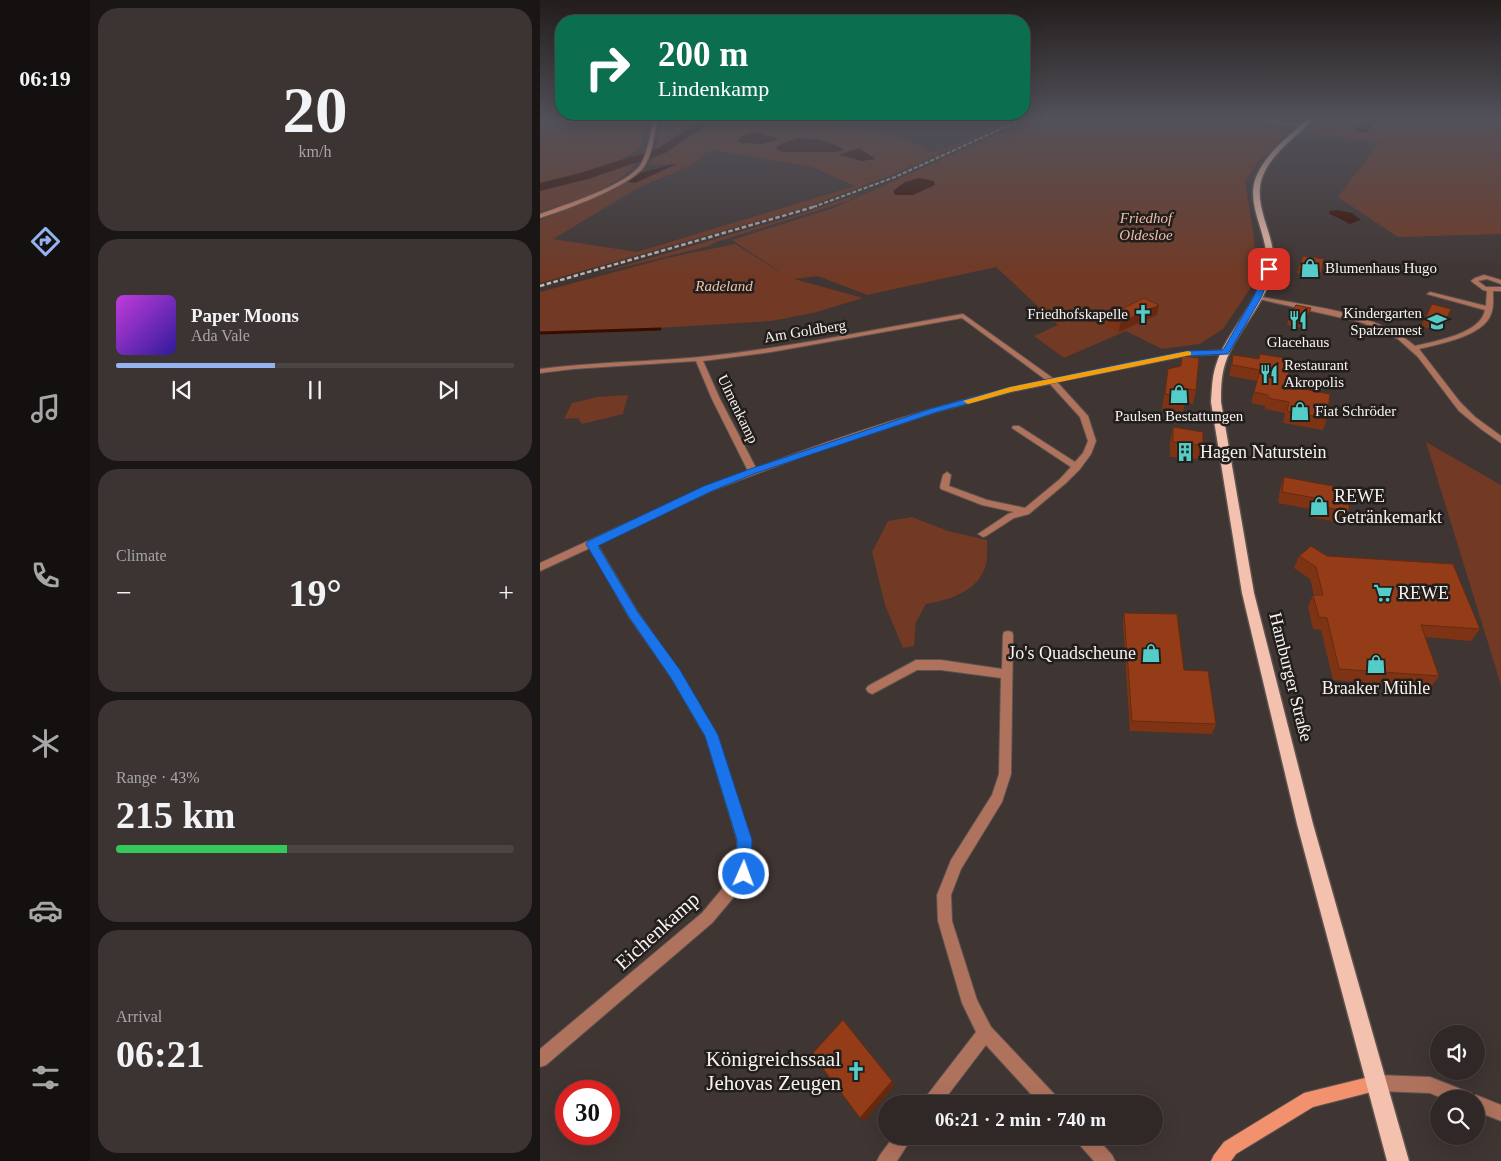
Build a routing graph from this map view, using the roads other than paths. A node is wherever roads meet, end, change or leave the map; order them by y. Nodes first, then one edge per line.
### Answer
1 (635, 172) edge
2 (1263, 172) edge
3 (540, 216) edge
4 (1501, 282) edge
5 (1501, 289) edge
6 (1490, 290) junction
7 (1430, 294) dead end
8 (1257, 298) junction
9 (1487, 308) junction
10 (1415, 348) junction
11 (1225, 352) junction
12 (699, 359) junction
13 (540, 371) edge
14 (1052, 381) junction
15 (1016, 428) dead end
16 (1501, 440) edge
17 (1077, 467) junction
18 (753, 471) junction
19 (947, 475) dead end
20 (1026, 512) junction
21 (983, 534) dead end
22 (592, 544) junction
23 (540, 567) edge
24 (1008, 635) dead end
25 (1007, 674) junction
26 (872, 689) dead end
27 (985, 1034) junction
28 (540, 1059) edge
29 (1377, 1083) junction
30 (1442, 1090) edge
31 (938, 1095) edge
32 (1043, 1095) edge
33 (1485, 1107) edge
34 (1501, 1113) edge
35 (898, 1145) edge
36 (1091, 1145) edge
37 (886, 1161) edge
38 (1106, 1161) edge
39 (1220, 1161) edge
40 (1398, 1161) edge

1 - 3 street
2 - 8 main road, Hamburger Straße
4 - 6 street
5 - 6 street
6 - 9 street
7 - 9 street
8 - 10 street
8 - 11 main road, Hamburger Straße
9 - 10 street
10 - 16 street
11 - 14 street
11 - 29 main road, Hamburger Straße
12 - 13 street, Am Goldberg
12 - 14 street, Am Goldberg
12 - 18 street, Ulmenkamp
14 - 17 street, Am Goldberg
14 - 18 street
15 - 17 street
17 - 20 street, Am Goldberg
18 - 22 street
19 - 20 street
20 - 21 street, Am Goldberg
22 - 23 street
22 - 28 street, Eichenkamp
24 - 25 street
25 - 26 street
25 - 27 street
27 - 31 street
27 - 32 street
29 - 30 street
29 - 39 street
29 - 40 main road, Hamburger Straße
33 - 34 street
35 - 37 street
36 - 38 street

